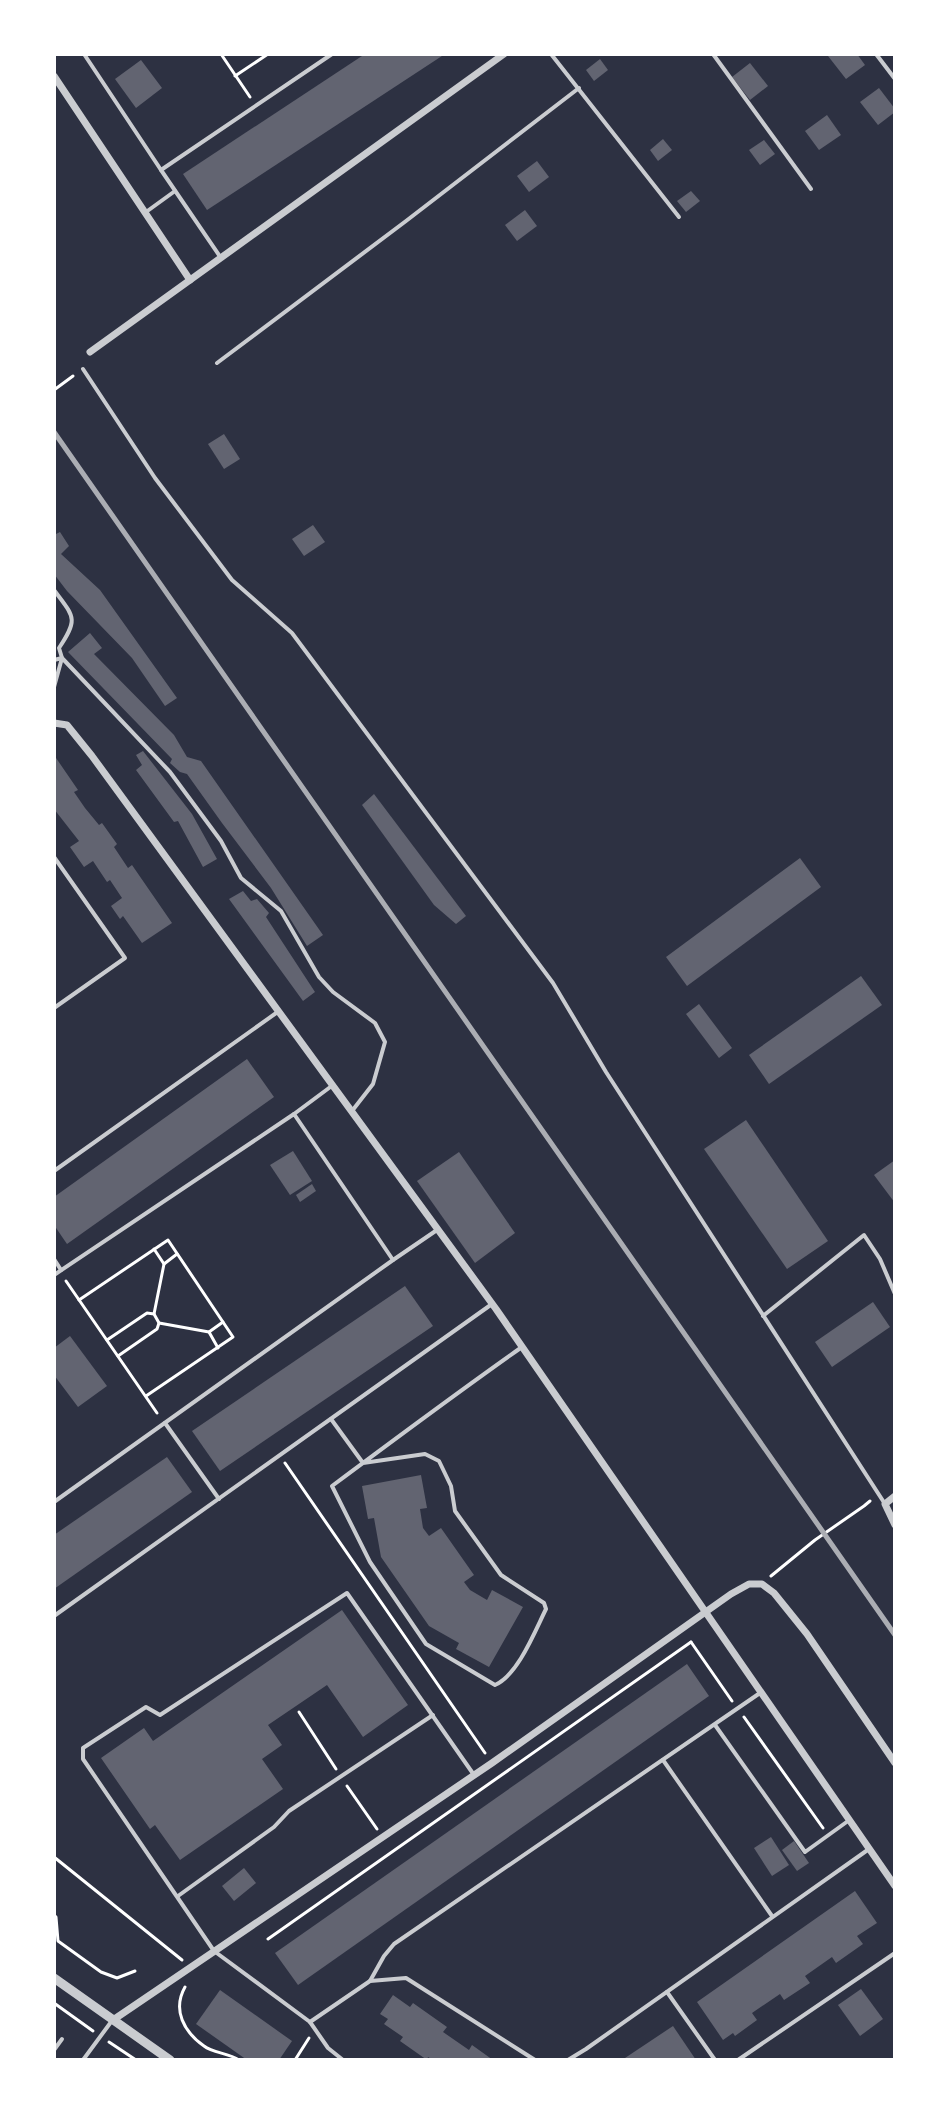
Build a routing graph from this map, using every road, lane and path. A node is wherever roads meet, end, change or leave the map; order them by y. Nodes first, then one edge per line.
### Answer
1 (84, 54) edge
2 (221, 54) edge
3 (268, 54) edge
4 (332, 54) edge
5 (504, 54) edge
6 (551, 54) edge
7 (713, 54) edge
8 (876, 54) edge
9 (54, 76) edge
10 (235, 76) junction
11 (895, 79) edge
12 (579, 88) junction
13 (255, 105) junction
14 (161, 170) junction
15 (811, 189) dead end
16 (175, 191) junction
17 (146, 212) junction
18 (679, 217) dead end
19 (221, 258) junction
20 (190, 280) junction
21 (90, 352) dead end
22 (217, 363) dead end
23 (83, 369) dead end
24 (54, 590) edge
25 (62, 658) junction
26 (54, 660) edge
27 (54, 687) edge
28 (54, 723) edge
29 (54, 857) edge
30 (54, 1008) edge
31 (279, 1011) junction
32 (333, 1085) junction
33 (352, 1111) junction
34 (294, 1114) junction
35 (54, 1171) edge
36 (437, 1230) junction
37 (154, 1249) junction
38 (177, 1254) junction
39 (54, 1259) edge
40 (393, 1260) junction
41 (164, 1264) junction
42 (60, 1271) junction
43 (54, 1275) edge
44 (895, 1294) edge
45 (79, 1300) junction
46 (492, 1304) junction
47 (154, 1314) junction
48 (763, 1316) junction
49 (223, 1322) junction
50 (159, 1323) junction
51 (209, 1332) junction
52 (107, 1340) junction
53 (522, 1347) junction
54 (218, 1348) junction
55 (118, 1356) junction
56 (146, 1396) junction
57 (331, 1419) junction
58 (165, 1423) junction
59 (280, 1455) junction
60 (363, 1463) junction
61 (895, 1496) edge
62 (219, 1499) junction
63 (54, 1502) edge
64 (885, 1504) junction
65 (864, 1506) dead end
66 (895, 1525) edge
67 (773, 1575) dead end
68 (705, 1613) junction
69 (54, 1616) edge
70 (760, 1693) junction
71 (738, 1709) junction
72 (433, 1715) junction
73 (715, 1725) junction
74 (663, 1760) junction
75 (492, 1763) junction
76 (895, 1763) edge
77 (474, 1775) junction
78 (849, 1820) junction
79 (828, 1835) junction
80 (869, 1849) junction
81 (54, 1857) edge
82 (895, 1886) edge
83 (178, 1896) junction
84 (54, 1915) edge
85 (772, 1916) junction
86 (268, 1939) dead end
87 (214, 1951) junction
88 (895, 1953) edge
89 (192, 1967) junction
90 (135, 1971) dead end
91 (54, 1978) edge
92 (190, 1980) dead end
93 (370, 1981) junction
94 (667, 1992) junction
95 (113, 2020) junction
96 (310, 2022) junction
97 (316, 2028) junction
98 (62, 2039) dead end
99 (54, 2050) edge
100 (83, 2060) edge
101 (170, 2060) edge
102 (239, 2060) edge
103 (295, 2060) edge
104 (343, 2060) edge
105 (535, 2060) edge
106 (568, 2060) edge
107 (715, 2060) edge
108 (738, 2060) edge

1 - 14 lane
2 - 10 path
3 - 10 path
4 - 13 lane
5 - 19 street
6 - 12 lane
7 - 15 lane
8 - 11 lane
9 - 17 street
10 - 13 path
12 - 18 lane
12 - 22 lane
13 - 14 lane
14 - 16 lane
16 - 17 lane
16 - 19 lane
17 - 20 street
19 - 20 street
20 - 21 street
23 - 48 lane
24 - 25 lane
25 - 26 lane
25 - 27 lane
25 - 33 lane
28 - 31 street
29 - 30 lane
31 - 32 street
31 - 35 lane
32 - 33 street
32 - 34 lane
33 - 36 street
34 - 40 lane
34 - 42 lane
36 - 40 lane
36 - 46 street
37 - 38 path
37 - 41 path
37 - 45 path
38 - 41 path
38 - 49 path
39 - 42 lane
40 - 58 lane
41 - 47 path
42 - 43 lane
42 - 45 path
44 - 48 lane
45 - 52 path
46 - 53 street
46 - 57 lane
47 - 50 path
47 - 52 path
48 - 64 lane
49 - 51 path
49 - 54 path
50 - 51 path
50 - 55 path
51 - 54 path
52 - 55 path
53 - 60 lane
53 - 68 street
54 - 56 path
55 - 56 path
56 - 58 path
57 - 59 lane
57 - 60 lane
58 - 62 lane
58 - 63 lane
59 - 62 lane
59 - 75 path
60 - 60 lane
61 - 64 street
62 - 69 lane
64 - 66 street
65 - 67 path
68 - 70 street
68 - 75 street
68 - 76 street
70 - 71 lane
70 - 78 street
71 - 73 lane
71 - 79 path
71 - 86 path
72 - 77 lane
72 - 83 lane
72 - 83 lane
73 - 74 lane
73 - 79 lane
74 - 85 lane
74 - 93 lane
75 - 77 street
77 - 87 street
78 - 79 lane
78 - 80 street
80 - 82 street
80 - 85 lane
81 - 89 path
83 - 87 lane
84 - 90 path
85 - 94 lane
87 - 89 street
87 - 96 lane
88 - 108 lane
89 - 95 street
91 - 95 street
92 - 102 path
93 - 96 lane
93 - 105 lane
94 - 106 lane
94 - 107 lane
95 - 100 lane
95 - 101 street
96 - 97 lane
97 - 103 path
97 - 104 lane
98 - 99 lane

